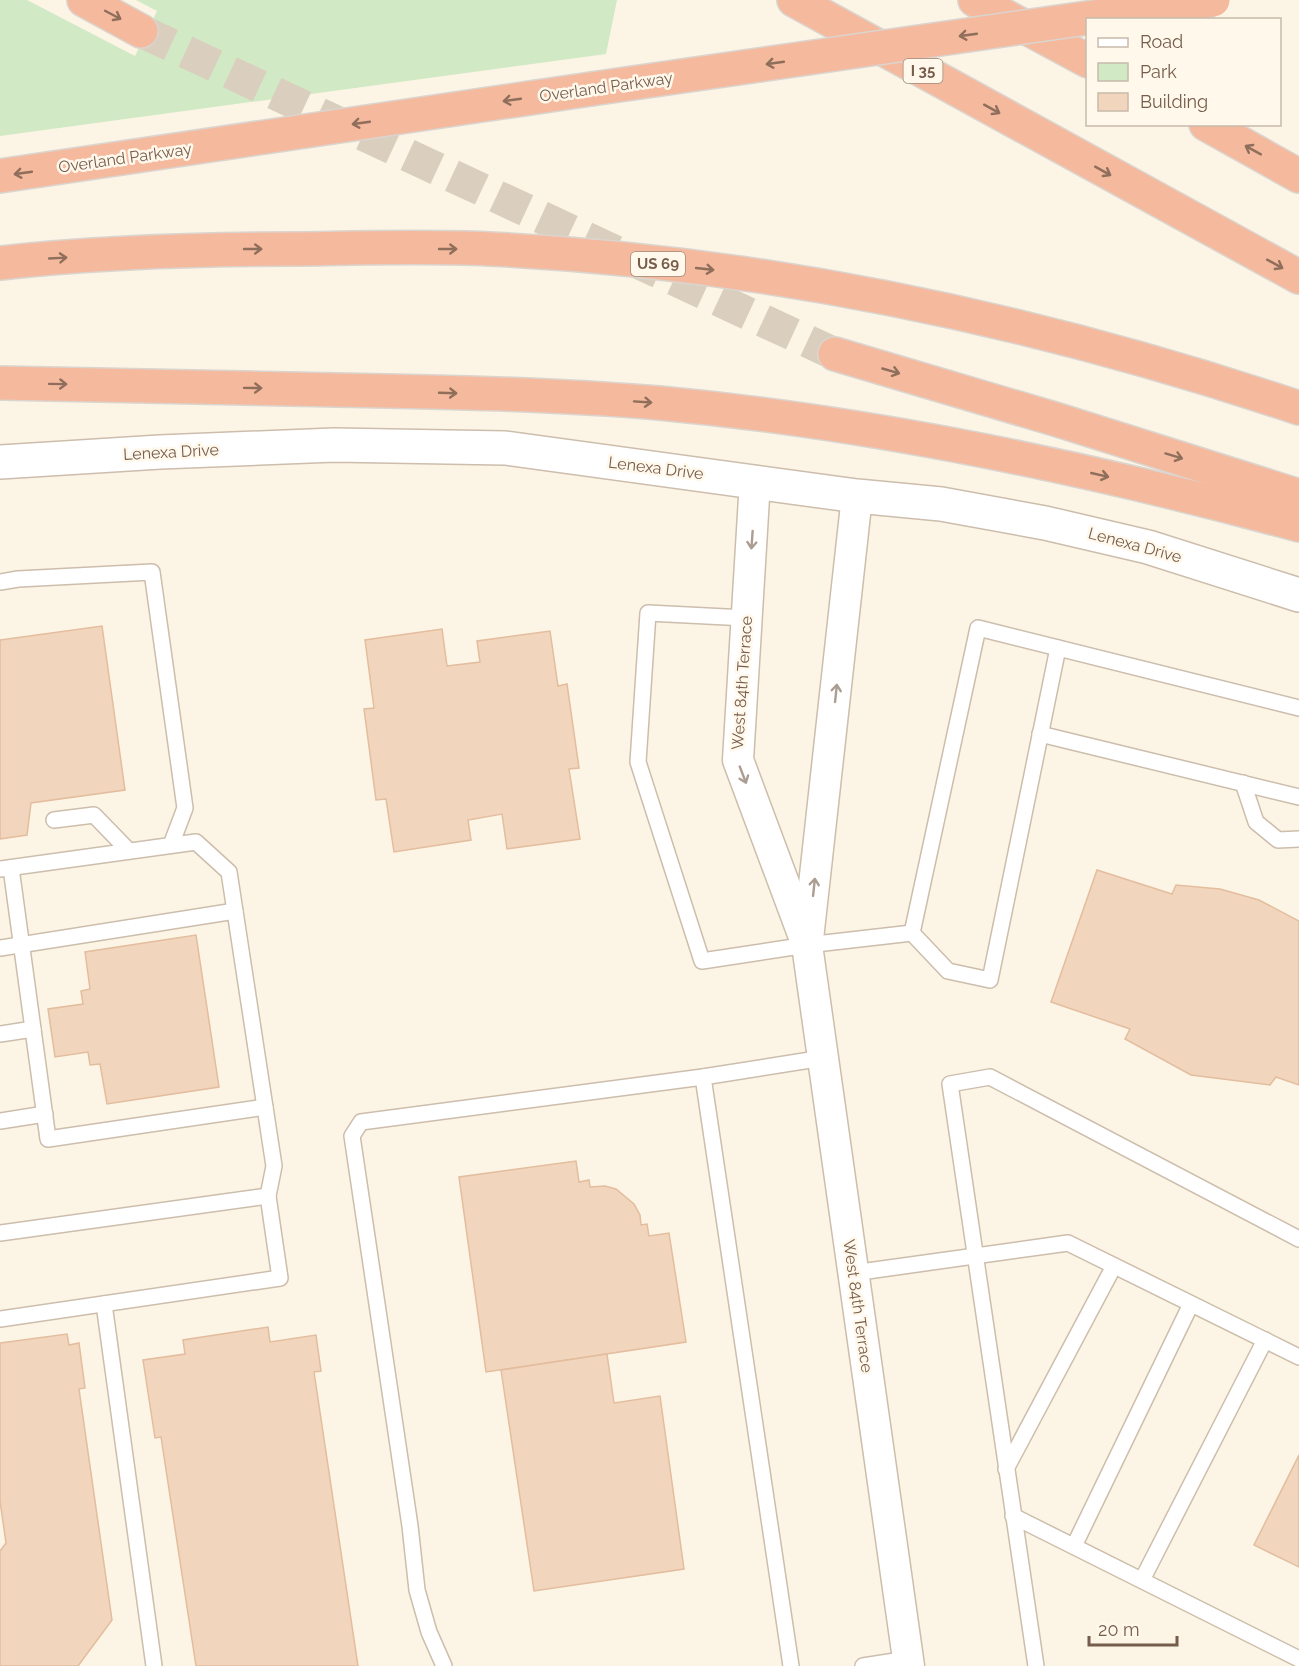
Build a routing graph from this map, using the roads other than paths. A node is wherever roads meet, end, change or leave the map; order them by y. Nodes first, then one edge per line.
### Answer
1 (84, 0) edge
2 (794, 0) edge
3 (975, 0) edge
4 (1213, 0) edge
5 (1086, 18) edge
6 (1087, 18) edge
7 (141, 31) tunnel mouth
8 (1086, 60) edge
9 (1210, 126) edge
10 (0, 176) edge
11 (1299, 176) edge
12 (0, 263) edge
13 (1299, 277) edge
14 (834, 354) tunnel mouth
15 (0, 383) edge
16 (1299, 408) edge
17 (0, 462) edge
18 (755, 481) junction
19 (1299, 495) edge
20 (857, 496) junction
21 (1299, 525) edge
22 (0, 582) edge
23 (1299, 595) edge
24 (746, 618) junction
25 (1058, 648) junction
26 (1299, 708) edge
27 (1040, 734) junction
28 (1243, 783) junction
29 (1297, 791) edge
30 (54, 820) dead end
31 (1299, 839) edge
32 (171, 845) junction
33 (129, 851) junction
34 (5, 869) edge
35 (235, 911) junction
36 (912, 933) junction
37 (21, 945) junction
38 (807, 945) junction
39 (0, 948) edge
40 (33, 1029) junction
41 (0, 1034) edge
42 (823, 1058) junction
43 (703, 1077) junction
44 (266, 1107) junction
45 (45, 1114) junction
46 (0, 1121) edge
47 (268, 1196) junction
48 (0, 1233) edge
49 (1299, 1239) edge
50 (975, 1256) junction
51 (1114, 1266) junction
52 (853, 1273) junction
53 (104, 1304) junction
54 (1191, 1304) junction
55 (0, 1319) edge
56 (1265, 1340) junction
57 (1299, 1355) edge
58 (1006, 1468) junction
59 (1013, 1516) junction
60 (1074, 1546) junction
61 (1142, 1580) junction
62 (1299, 1659) edge
63 (909, 1662) edge
64 (154, 1666) edge
65 (444, 1666) edge
66 (790, 1666) edge
67 (863, 1666) edge
68 (1035, 1666) edge

1 -> 7 highway
2 -> 13 highway, I 35
3 - 8 highway
4 -> 6 highway, Overland Parkway, bridge
5 -> 10 highway, Overland Parkway, bridge
11 -> 9 highway
12 -> 16 highway, US 69
14 -> 19 highway
15 -> 21 highway
17 - 18 street, Lenexa Drive
18 - 20 street, Lenexa Drive
18 -> 24 street, West 84th Terrace
20 - 23 street, Lenexa Drive
38 -> 20 street, West 84th Terrace
22 - 32 lane
24 -> 38 street, West 84th Terrace
24 - 38 lane
25 - 26 lane
25 - 27 lane
25 - 36 lane
27 - 28 lane
27 - 36 lane
28 - 29 lane
28 - 31 lane
30 - 33 lane
32 - 33 lane
32 - 35 lane
33 - 34 lane
34 - 37 lane
35 - 37 lane
35 - 44 lane
36 - 38 lane
37 - 39 lane
37 - 40 lane
38 - 42 street, West 84th Terrace
40 - 41 lane
40 - 45 lane
42 - 43 lane
42 - 52 street, West 84th Terrace
43 - 65 lane
43 - 66 lane
44 - 45 lane
44 - 47 lane
45 - 46 lane
47 - 48 lane
47 - 53 lane
49 - 50 lane
50 - 51 lane
50 - 52 lane
50 - 58 lane
51 - 54 lane
51 - 58 lane
52 - 63 street, West 84th Terrace
53 - 55 lane
53 - 64 lane
54 - 56 lane
54 - 60 lane
56 - 57 lane
56 - 61 lane
58 - 59 lane
59 - 60 lane
59 - 68 lane
60 - 61 lane
61 - 62 lane
63 - 67 lane

